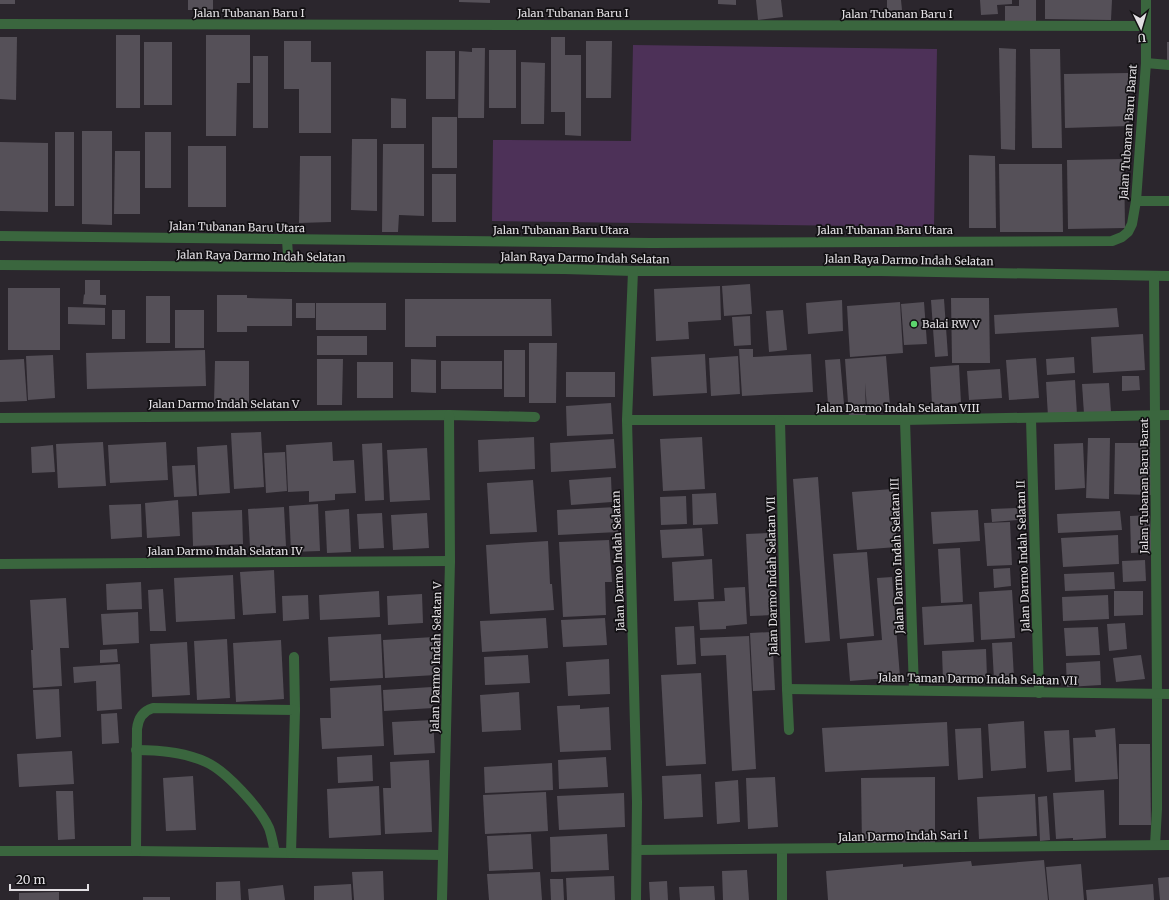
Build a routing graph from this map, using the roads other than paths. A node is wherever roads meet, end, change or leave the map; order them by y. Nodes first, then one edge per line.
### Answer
1 (1146, 0) edge
2 (0, 24) edge
3 (1146, 26) junction
4 (1146, 63) junction
5 (1169, 64) edge
6 (1136, 201) junction
7 (1169, 201) edge
8 (0, 236) edge
9 (1122, 237) joint
10 (288, 240) junction
11 (288, 255) dead end
12 (0, 265) edge
13 (633, 271) junction
14 (1169, 276) edge
15 (1154, 277) junction
16 (449, 415) junction
17 (1169, 415) edge
18 (1155, 416) junction
19 (535, 417) dead end
20 (0, 418) edge
21 (1031, 419) junction
22 (627, 420) junction
23 (905, 420) junction
24 (780, 421) junction
25 (450, 561) junction
26 (0, 564) edge
27 (294, 658) dead end
28 (787, 689) junction
29 (914, 690) junction
30 (1039, 693) junction
31 (1157, 694) junction
32 (1169, 694) edge
33 (295, 710) junction
34 (789, 730) dead end
35 (136, 750) junction
36 (1155, 845) junction
37 (1169, 845) edge
38 (782, 849) junction
39 (136, 850) junction
40 (636, 850) junction
41 (0, 851) edge
42 (275, 852) junction
43 (291, 853) junction
44 (443, 855) junction
45 (442, 900) edge
46 (636, 900) edge
47 (782, 900) edge

1 - 3 street, Jalan Tubanan Baru Barat
2 - 3 street, Jalan Tubanan Baru I
3 - 4 street, Jalan Tubanan Baru Barat
4 - 5 street
4 - 6 street, Jalan Tubanan Baru Barat
6 - 7 street
6 - 9 street, Jalan Tubanan Baru Barat
8 - 10 street, Jalan Tubanan Baru Utara
9 - 10 street, Jalan Tubanan Baru Utara
10 - 11 street
12 - 13 street, Jalan Raya Darmo Indah Selatan
13 - 15 street, Jalan Raya Darmo Indah Selatan
13 - 22 street, Jalan Darmo Indah Selatan
14 - 15 street, Jalan Raya Darmo Indah Selatan
15 - 18 street, Jalan Tubanan Baru Barat
16 - 19 street, Jalan Darmo Indah Selatan V
16 - 20 street, Jalan Darmo Indah Selatan V
16 - 25 street, Jalan Darmo Indah Selatan V
17 - 18 street, Jalan Darmo Indah Selatan VIII
18 - 21 street, Jalan Darmo Indah Selatan VIII
18 - 31 street, Jalan Tubanan Baru Barat
21 - 23 street, Jalan Darmo Indah Selatan VIII
21 - 30 street, Jalan Darmo Indah Selatan II
22 - 24 street, Jalan Darmo Indah Selatan VIII
22 - 40 street, Jalan Darmo Indah Selatan
23 - 24 street, Jalan Darmo Indah Selatan VIII
23 - 29 street, Jalan Darmo Indah Selatan III
24 - 28 street, Jalan Darmo Indah Selatan VII
25 - 26 street, Jalan Darmo Indah Selatan IV
25 - 44 street, Jalan Darmo Indah Selatan V
27 - 33 street
28 - 29 street, Jalan Taman Darmo Indah Selatan VII
28 - 34 street, Jalan Darmo Indah Selatan VII
29 - 30 street, Jalan Taman Darmo Indah Selatan VII
30 - 31 street, Jalan Taman Darmo Indah Selatan VII
31 - 32 street, Jalan Taman Darmo Indah Selatan VII
31 - 36 street, Jalan Tubanan Baru Barat
33 - 35 street
33 - 43 street
35 - 39 street
35 - 42 street
36 - 37 street, Jalan Darmo Indah Sari I
36 - 38 street, Jalan Darmo Indah Sari I
38 - 40 street, Jalan Darmo Indah Sari I
38 - 47 street
39 - 41 street
39 - 42 street
40 - 46 street
42 - 43 street
43 - 44 street
44 - 45 street, Jalan Darmo Indah Selatan V

